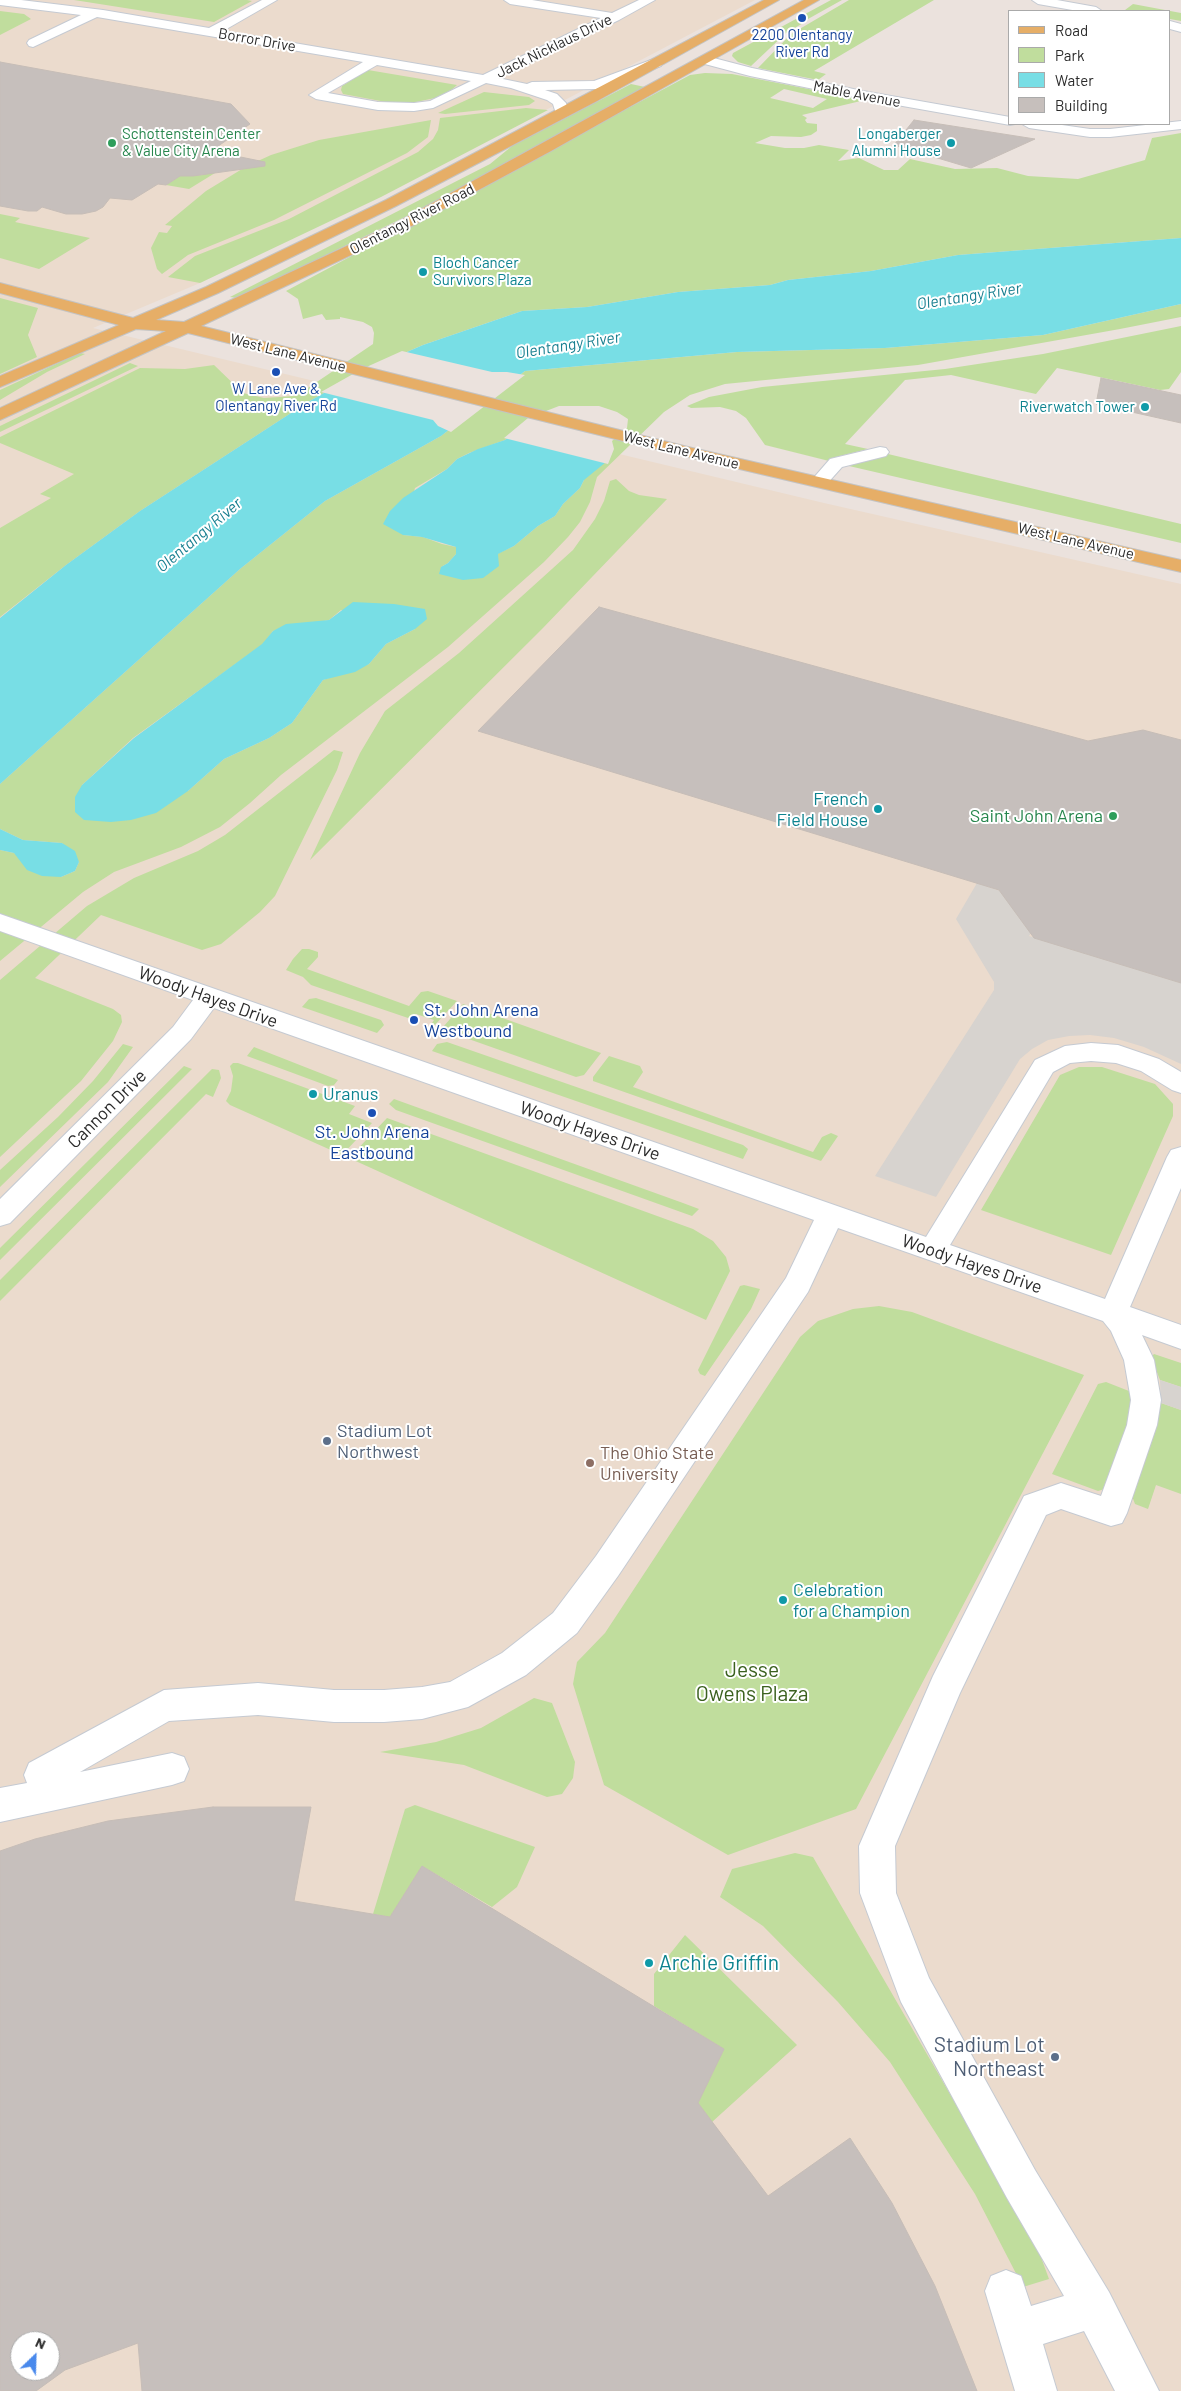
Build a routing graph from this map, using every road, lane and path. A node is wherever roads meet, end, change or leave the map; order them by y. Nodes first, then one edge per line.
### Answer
1 (271, 0) edge
2 (510, 0) edge
3 (773, 0) edge
4 (813, 0) edge
5 (1038, 0) edge
6 (0, 1) edge
7 (639, 2) edge
8 (1091, 10) edge
9 (95, 13) junction
10 (615, 17) junction
11 (212, 32) junction
12 (33, 43) dead end
13 (706, 60) junction
14 (374, 61) junction
15 (656, 63) junction
16 (486, 80) junction
17 (513, 84) junction
18 (562, 114) junction
19 (1008, 121) edge
20 (1181, 124) edge
21 (1036, 125) edge
22 (0, 288) edge
23 (134, 305) dead end
24 (162, 312) junction
25 (135, 324) junction
26 (184, 327) junction
27 (0, 382) edge
28 (0, 415) edge
29 (880, 452) dead end
30 (819, 482) junction
31 (1181, 566) edge
32 (0, 922) edge
33 (208, 997) junction
34 (1181, 1084) edge
35 (1181, 1157) edge
36 (831, 1214) junction
37 (0, 1216) edge
38 (932, 1250) junction
39 (1113, 1313) junction
40 (1181, 1336) edge
41 (172, 1769) dead end
42 (49, 1794) junction
43 (0, 1805) edge
44 (1006, 2292) dead end
45 (1094, 2307) junction
46 (1018, 2331) junction
47 (1036, 2391) edge
48 (1138, 2391) edge

1 - 11 street
2 - 10 street
3 - 15 main road, Olentangy River Road
4 - 13 main road, Olentangy River Road
5 - 8 street
6 - 9 street, Borror Drive
7 - 10 street, Jack Nicklaus Drive
9 - 11 street, Borror Drive
9 - 12 street
10 - 16 street, Jack Nicklaus Drive
11 - 14 street, Borror Drive
13 - 19 street, Mable Avenue
13 - 26 main road, Olentangy River Road
14 - 16 street, Borror Drive
14 - 16 street, Jack Nicklaus Drive
15 - 17 street
15 - 18 main road, Olentangy River Road
16 - 17 street, Borror Drive
17 - 18 street
18 - 24 main road, Olentangy River Road
20 - 21 street
22 - 25 main road, West Lane Avenue
23 - 24 main road, West Lane Avenue
24 - 25 main road, Olentangy River Road
24 - 26 main road, West Lane Avenue
25 - 26 main road, West Lane Avenue
25 - 27 main road, Olentangy River Road
26 - 28 main road, Olentangy River Road
26 - 30 main road, West Lane Avenue
29 - 30 street
30 - 31 main road, West Lane Avenue
32 - 33 street, Woody Hayes Drive
33 - 36 street, Woody Hayes Drive
33 - 37 street, Cannon Drive
34 - 38 street
35 - 39 street
36 - 38 street, Woody Hayes Drive
36 - 42 street
38 - 39 street, Woody Hayes Drive
39 - 40 street, Woody Hayes Drive
39 - 45 street
41 - 42 street
42 - 43 street
44 - 46 street
45 - 46 street
45 - 48 street
46 - 47 street

